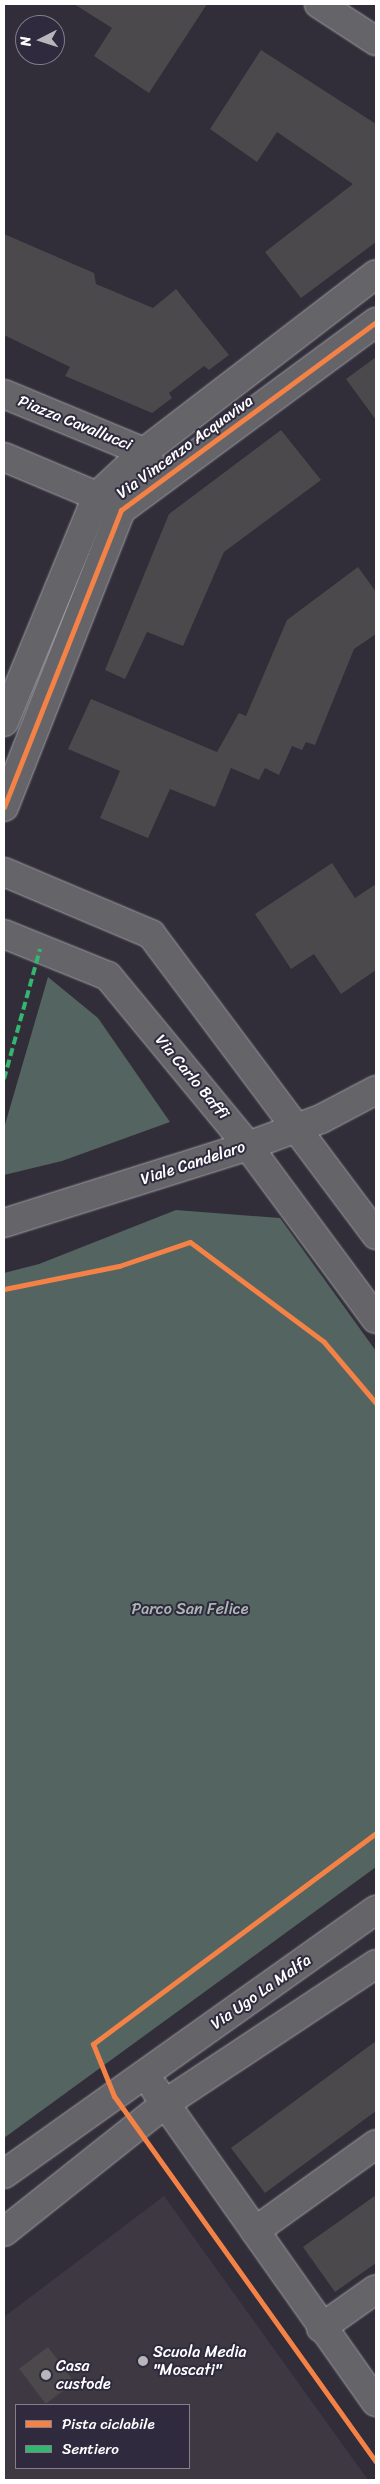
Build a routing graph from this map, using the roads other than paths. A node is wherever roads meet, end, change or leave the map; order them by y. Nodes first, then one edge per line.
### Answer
1 (319, 4) edge
2 (376, 41) edge
3 (376, 274) edge
4 (376, 322) edge
5 (4, 394) edge
6 (144, 452) junction
7 (4, 457) edge
8 (161, 480) junction
9 (97, 496) junction
10 (4, 722) edge
11 (4, 807) edge
12 (4, 872) edge
13 (4, 934) edge
14 (376, 1090) edge
15 (298, 1127) junction
16 (248, 1146) junction
17 (4, 1223) edge
18 (376, 1235) edge
19 (376, 1319) edge
20 (376, 1910) edge
21 (376, 1964) edge
22 (145, 2074) junction
23 (166, 2104) junction
24 (376, 2144) edge
25 (4, 2174) edge
26 (255, 2231) junction
27 (4, 2232) edge
28 (376, 2289) edge
29 (321, 2328) junction
30 (376, 2402) edge

1 - 2 street
3 - 6 street, Via Vincenzo Acquaviva
4 - 8 street, Via Vincenzo Acquaviva
5 - 6 street, Piazza Cavallucci
6 - 8 street, Piazza Cavallucci
6 - 9 street, Via Vincenzo Acquaviva
7 - 9 street
8 - 11 street, Via Vincenzo Acquaviva
9 - 10 street, Via Vincenzo Acquaviva
12 - 15 street
13 - 16 street, Via Carlo Baffi
14 - 15 street, Viale Candelaro
15 - 16 street, Viale Candelaro
15 - 18 street
16 - 17 street, Viale Candelaro
16 - 19 street, Via Carlo Baffi
20 - 22 street, Via Ugo La Malfa
21 - 23 street
22 - 23 street
22 - 25 street, Via Ugo La Malfa
23 - 26 street
23 - 27 street
24 - 26 street
26 - 29 street
28 - 29 street
29 - 30 street

